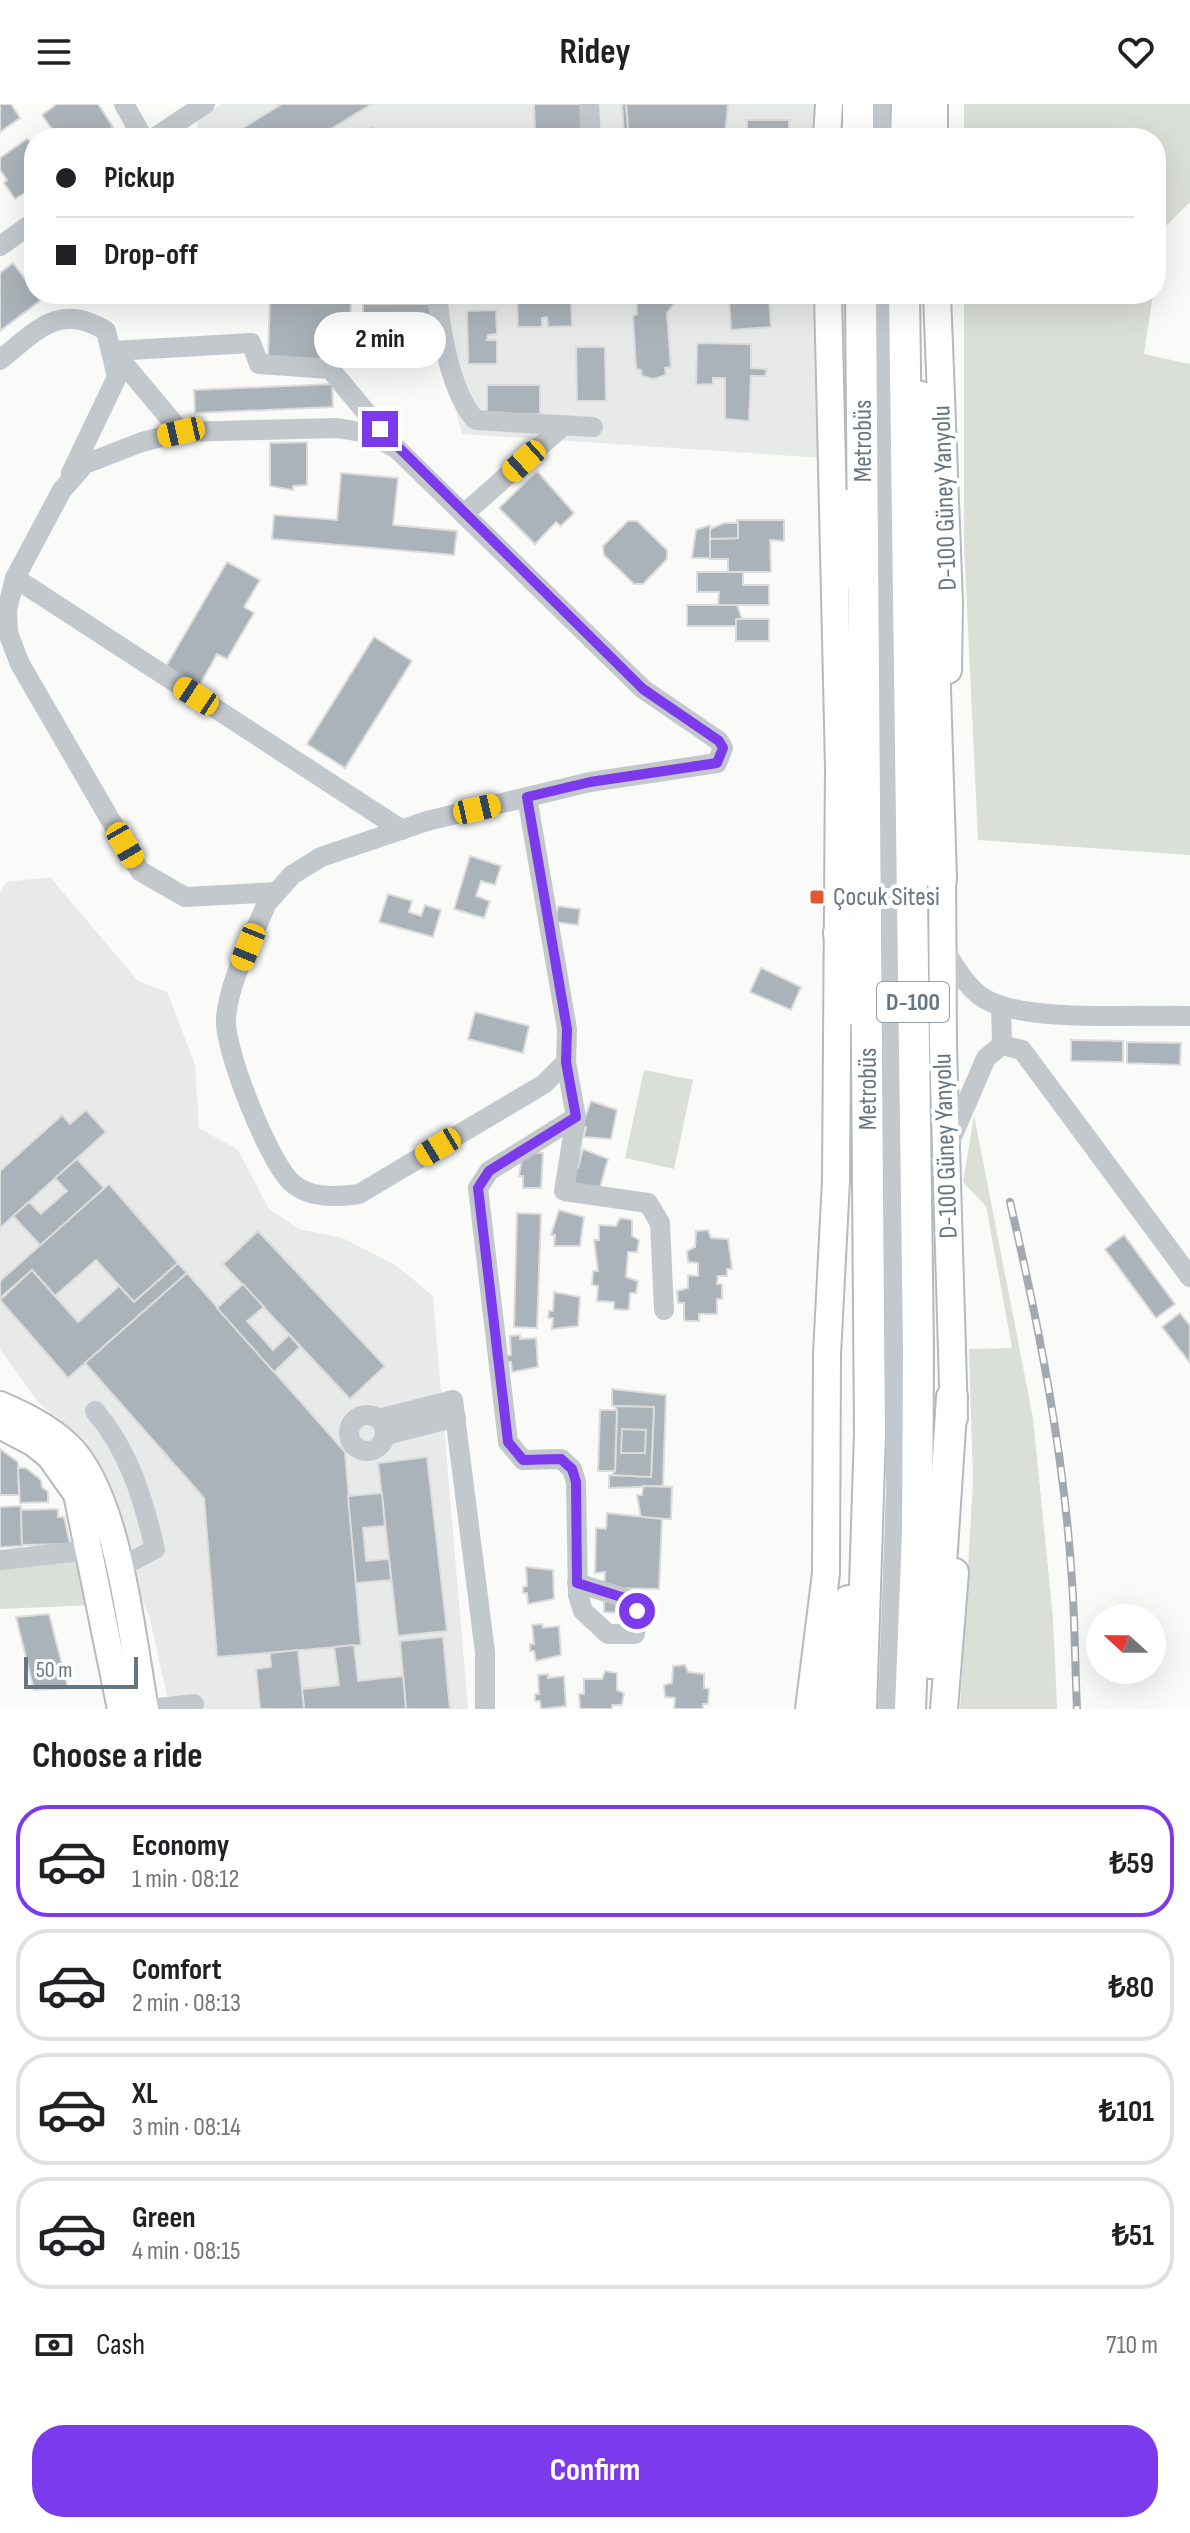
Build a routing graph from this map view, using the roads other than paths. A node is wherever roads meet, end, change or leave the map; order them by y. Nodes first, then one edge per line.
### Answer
1 (124, 104) edge
2 (205, 104) edge
3 (589, 104) edge
4 (829, 104) edge
5 (880, 104) edge
6 (896, 104) edge
7 (907, 104) edge
8 (934, 104) edge
9 (137, 128) edge
10 (169, 128) edge
11 (590, 128) edge
12 (828, 128) edge
13 (863, 128) edge
14 (895, 128) edge
15 (906, 128) edge
16 (934, 128) edge
17 (24, 229) edge
18 (0, 246) edge
19 (438, 304) edge
20 (828, 304) edge
21 (843, 304) edge
22 (861, 304) edge
23 (888, 304) edge
24 (904, 304) edge
25 (937, 304) edge
26 (906, 350) junction
27 (113, 351) junction
28 (0, 360) edge
29 (564, 425) junction
30 (593, 427) dead end
31 (181, 432) junction
32 (397, 449) junction
33 (62, 490) junction
34 (464, 514) junction
35 (15, 578) junction
36 (837, 579) junction
37 (527, 797) junction
38 (402, 830) junction
39 (941, 879) junction
40 (277, 892) junction
41 (839, 933) junction
42 (942, 946) junction
43 (1001, 1006) junction
44 (1190, 1016) edge
45 (1002, 1045) junction
46 (566, 1062) junction
47 (576, 1117) junction
48 (947, 1150) junction
49 (1190, 1277) edge
50 (664, 1310) dead end
51 (870, 1323) junction
52 (0, 1384) edge
53 (952, 1397) junction
54 (0, 1405) edge
55 (95, 1411) dead end
56 (0, 1425) edge
57 (42, 1425) junction
58 (382, 1427) dead end
59 (870, 1433) junction
60 (90, 1550) junction
61 (0, 1560) edge
62 (119, 1568) junction
63 (577, 1583) dead end
64 (485, 1667) junction
65 (194, 1704) dead end
66 (113, 1709) edge
67 (121, 1709) edge
68 (148, 1709) edge
69 (485, 1709) edge
70 (497, 1709) edge
71 (809, 1709) edge
72 (835, 1709) edge
73 (861, 1709) edge
74 (888, 1709) edge
75 (910, 1709) edge
76 (926, 1709) edge
77 (944, 1709) edge

1 - 9 street
2 - 10 street
3 - 11 street
4 - 12 main road
5 - 13 street
6 - 14 street
7 - 15 highway
8 - 16 main road
17 - 18 street
19 - 29 street
20 - 36 main road
21 - 36 highway
22 - 51 highway, D-100
23 - 74 street, Metrobüs
24 - 26 highway, D-100
25 - 39 main road, D-100 Güney Yanyolu
26 - 39 highway
26 - 75 highway, D-100
27 - 28 street
27 - 31 street
27 - 32 street
27 - 33 street
29 - 30 street
29 - 34 street
31 - 32 street
31 - 33 street
32 - 34 street
33 - 35 street
34 - 37 street
35 - 38 street
35 - 40 street
36 - 41 main road
37 - 38 street
37 - 46 street
38 - 40 street
39 - 42 main road, D-100 Güney Yanyolu
40 - 46 street
41 - 51 highway
41 - 71 main road
42 - 43 street
42 - 48 main road, D-100 Güney Yanyolu
43 - 44 street
43 - 45 street
45 - 48 street
45 - 49 street
46 - 47 street
47 - 50 street
47 - 63 street
48 - 53 main road, D-100 Güney Yanyolu
51 - 59 highway, D-100
52 - 57 main road
53 - 76 highway
53 - 77 main road, D-100 Güney Yanyolu
54 - 57 main road
55 - 62 street
56 - 60 main road
57 - 62 main road
58 - 64 street
59 - 72 highway
59 - 73 highway, D-100
60 - 61 street
60 - 67 main road
62 - 68 main road
64 - 69 street
64 - 70 street
65 - 68 street
66 - 67 street

